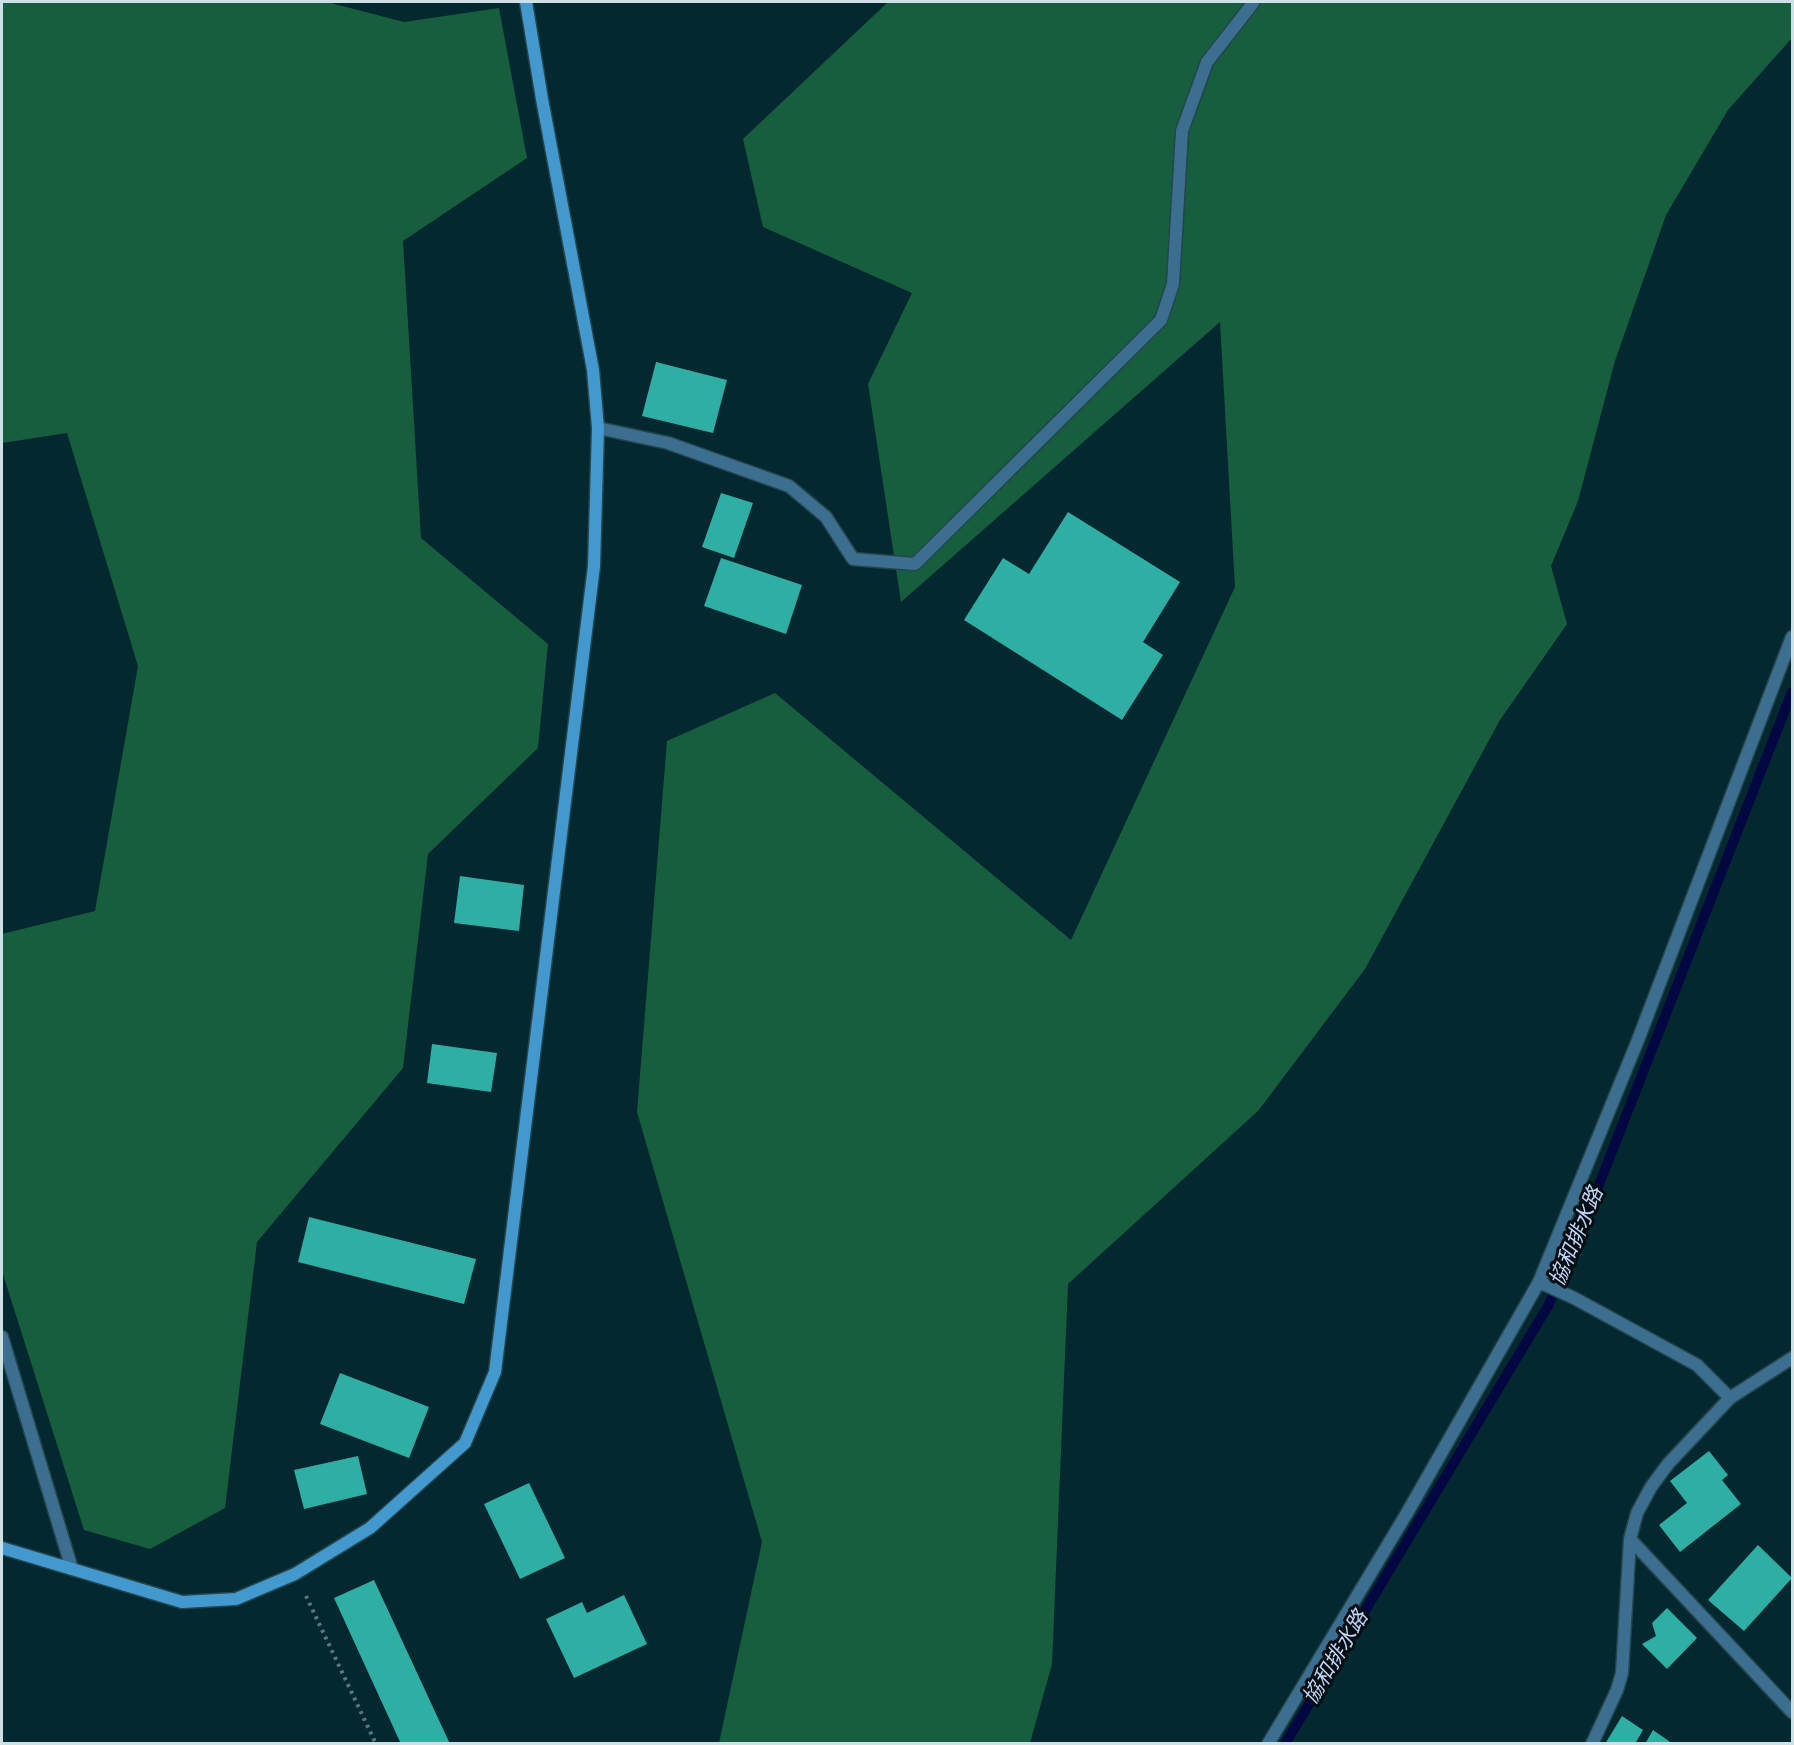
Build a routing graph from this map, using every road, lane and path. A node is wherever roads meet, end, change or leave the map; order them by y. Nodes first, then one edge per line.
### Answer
1 (526, 2) edge
2 (1253, 3) edge
3 (598, 428) junction
4 (1792, 637) edge
5 (1542, 1284) junction
6 (2, 1338) edge
7 (1792, 1358) edge
8 (1730, 1398) junction
9 (1630, 1539) junction
10 (2, 1548) edge
11 (72, 1569) junction
12 (295, 1574) junction
13 (1792, 1712) edge
14 (376, 1743) edge
15 (1268, 1743) edge
16 (1592, 1743) edge

1 - 3 street
2 - 3 street
3 - 12 street
4 - 5 street
5 - 8 street
5 - 15 street
6 - 11 street
7 - 8 street
8 - 9 street
9 - 13 street
9 - 16 street
10 - 11 street
11 - 12 street
12 - 14 path

